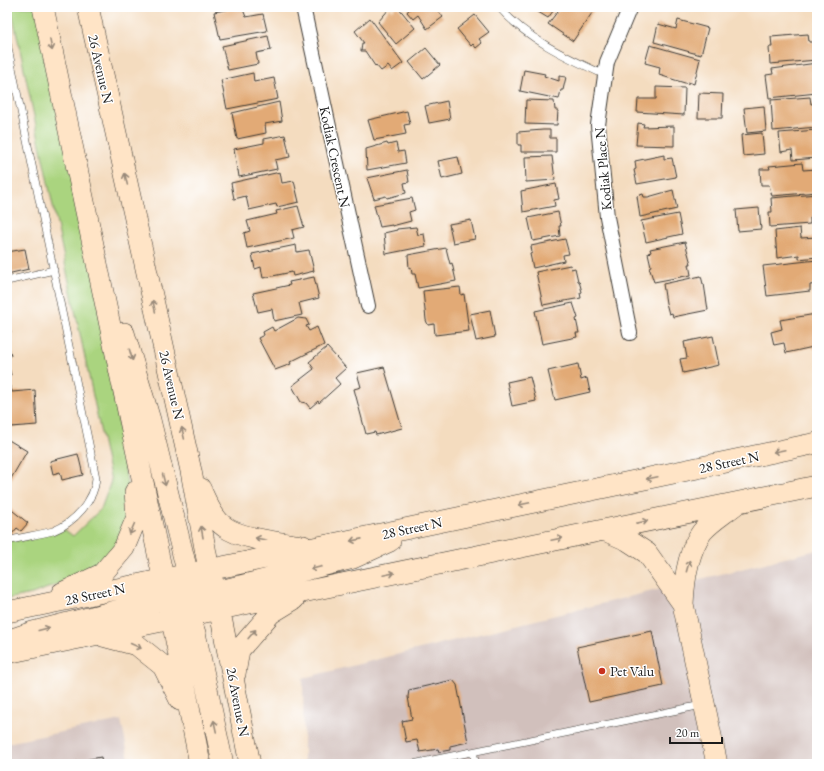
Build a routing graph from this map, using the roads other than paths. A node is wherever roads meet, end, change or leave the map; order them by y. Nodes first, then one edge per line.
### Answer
1 (43, 7) edge
2 (88, 7) edge
3 (303, 7) edge
4 (499, 7) edge
5 (630, 7) edge
6 (7, 43) edge
7 (605, 75) junction
8 (80, 183) junction
9 (54, 270) junction
10 (7, 281) edge
11 (368, 306) dead end
12 (630, 333) dead end
13 (130, 422) junction
14 (817, 443) edge
15 (191, 471) junction
16 (817, 486) edge
17 (738, 502) junction
18 (417, 528) junction
19 (604, 530) junction
20 (7, 541) edge
21 (313, 548) junction
22 (309, 590) junction
23 (191, 595) junction
24 (683, 604) junction
25 (35, 607) junction
26 (7, 612) edge
27 (99, 635) junction
28 (7, 641) edge
29 (7, 653) edge
30 (234, 682) junction
31 (704, 705) junction
32 (193, 728) junction
33 (473, 752) junction
34 (200, 764) edge
35 (223, 764) edge
36 (250, 764) edge
37 (413, 764) edge
38 (476, 764) edge
39 (717, 764) edge

1 -> 8 main road, 26 Avenue N
15 -> 2 main road, 26 Avenue N
3 - 11 street, Kodiak Crescent N
4 - 7 lane
5 - 7 street, Kodiak Place N
6 - 9 lane
7 - 12 street, Kodiak Place N
8 - 13 main road, 26 Avenue N
8 -> 23 main road
9 - 10 lane
9 - 20 lane
13 - 23 main road, 26 Avenue N
13 -> 25 main road
14 -> 18 main road, 28 Street N
21 -> 15 main road
23 -> 15 main road, 26 Avenue N
16 - 17 main road, 28 Street N
19 -> 17 main road, 28 Street N
24 -> 17 main road
18 -> 21 main road, 28 Street N
18 -> 23 main road
22 -> 19 main road, 28 Street N
19 - 24 main road
21 - 23 main road, 28 Street N
22 - 23 main road, 28 Street N
30 -> 22 main road
23 - 25 main road, 28 Street N
23 - 27 main road, 28 Street N
28 -> 23 main road
23 - 30 main road, 26 Avenue N
23 - 32 main road, 26 Avenue N
35 -> 23 main road
24 - 31 main road
25 - 26 main road, 28 Street N
27 - 29 main road, 28 Street N
27 -> 32 main road
30 - 36 main road, 26 Avenue N
31 - 33 lane
31 - 39 main road
32 - 34 main road, 26 Avenue N
33 - 37 lane
33 - 38 lane

